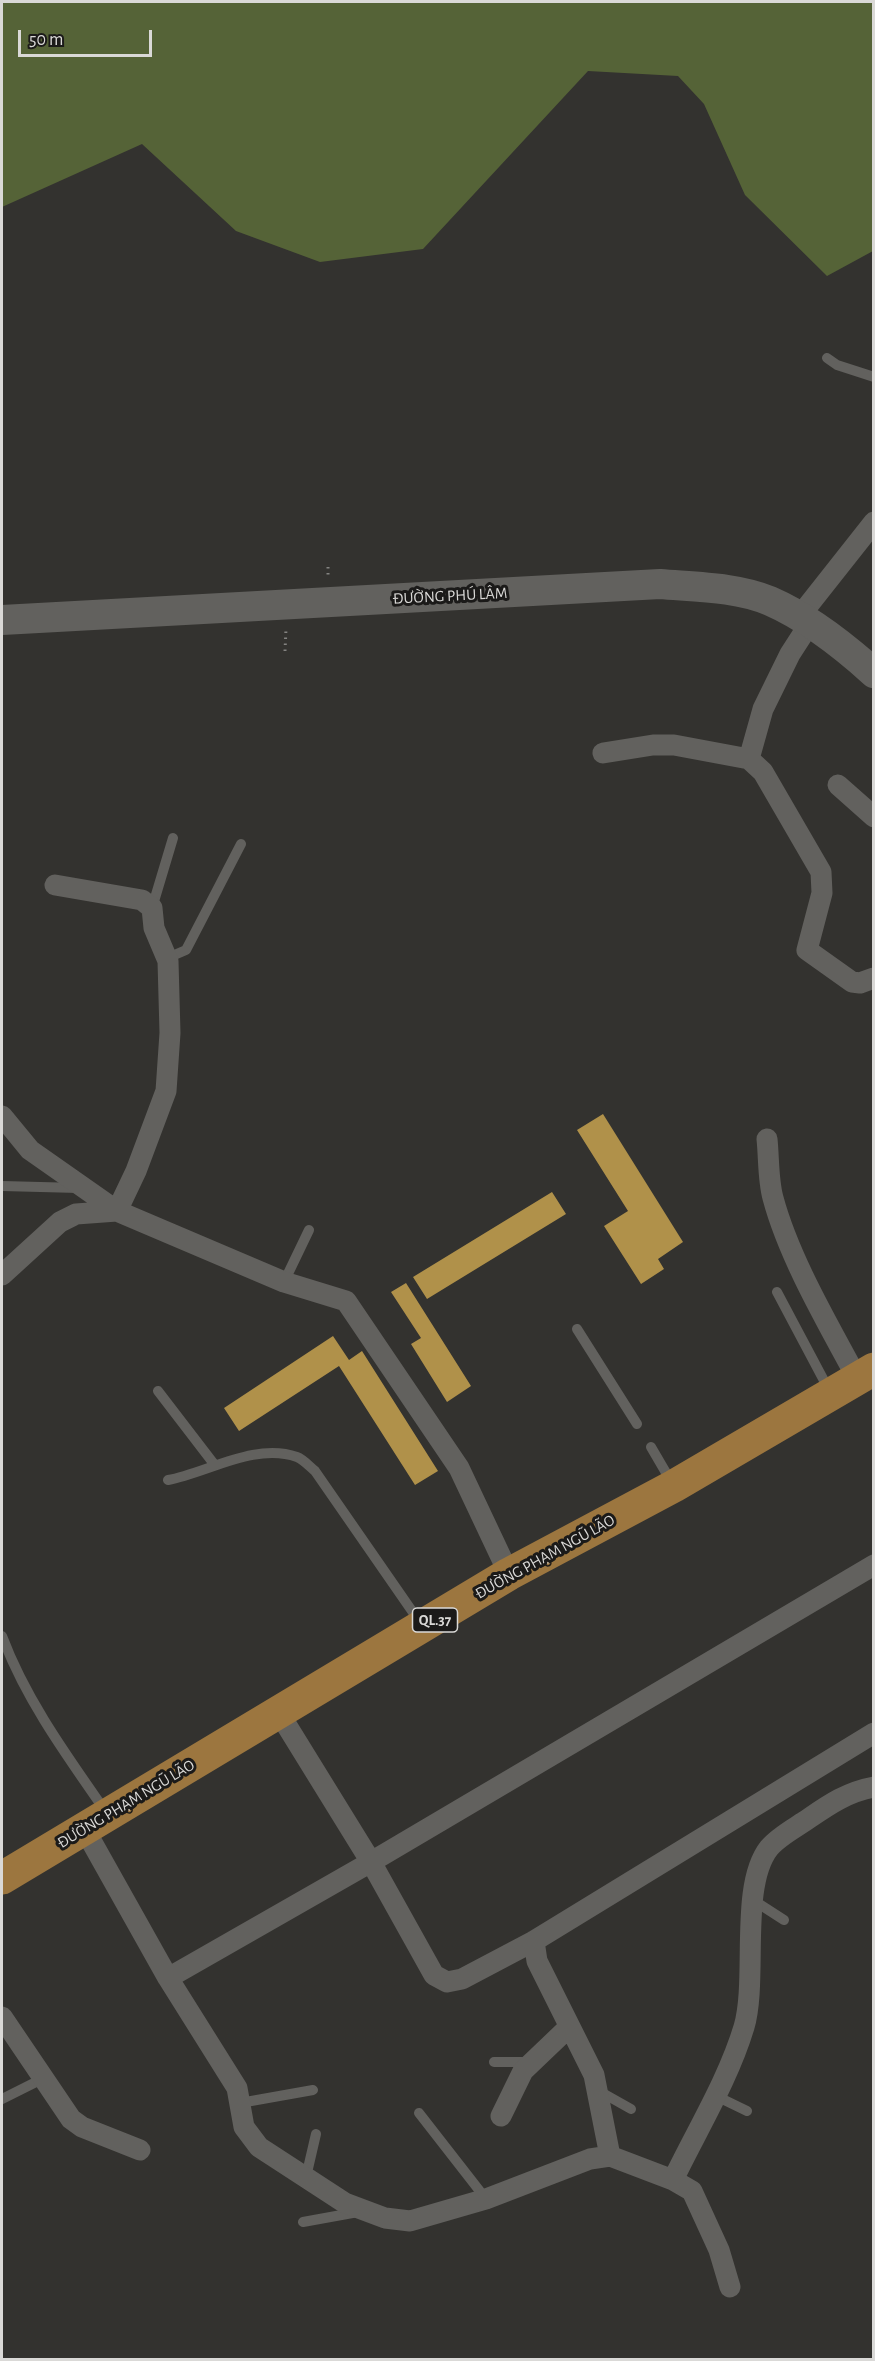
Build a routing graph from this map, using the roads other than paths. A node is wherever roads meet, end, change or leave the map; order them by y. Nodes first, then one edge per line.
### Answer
1 (827, 358) dead end
2 (873, 377) edge
3 (873, 522) edge
4 (2, 620) edge
5 (804, 620) junction
6 (873, 673) edge
7 (603, 753) dead end
8 (749, 759) junction
9 (838, 785) dead end
10 (870, 808) edge
11 (173, 838) dead end
12 (241, 844) dead end
13 (55, 885) dead end
14 (152, 908) junction
15 (166, 954) junction
16 (873, 978) edge
17 (2, 1116) edge
18 (766, 1139) dead end
19 (2, 1186) edge
20 (85, 1189) junction
21 (117, 1211) junction
22 (309, 1230) dead end
23 (2, 1275) edge
24 (284, 1282) junction
25 (777, 1292) dead end
26 (577, 1329) dead end
27 (854, 1380) edge
28 (158, 1391) dead end
29 (637, 1424) dead end
30 (651, 1447) dead end
31 (214, 1464) junction
32 (168, 1480) dead end
33 (674, 1486) junction
34 (873, 1565) edge
35 (509, 1575) junction
36 (423, 1627) junction
37 (2, 1636) edge
38 (279, 1713) junction
39 (873, 1733) edge
40 (873, 1787) edge
41 (96, 1822) junction
42 (371, 1862) junction
43 (2, 1878) edge
44 (753, 1900) junction
45 (784, 1920) dead end
46 (534, 1941) junction
47 (168, 1978) junction
48 (2, 2018) edge
49 (568, 2028) junction
50 (494, 2062) dead end
51 (531, 2062) junction
52 (44, 2078) junction
53 (313, 2090) dead end
54 (599, 2091) junction
55 (714, 2095) junction
56 (2, 2099) edge
57 (240, 2103) junction
58 (631, 2109) dead end
59 (747, 2111) dead end
60 (419, 2113) dead end
61 (501, 2116) dead end
62 (316, 2134) dead end
63 (140, 2150) dead end
64 (610, 2156) junction
65 (306, 2177) junction
66 (673, 2180) junction
67 (486, 2199) junction
68 (361, 2211) junction
69 (303, 2222) dead end
70 (730, 2287) dead end

1 - 2 lane
3 - 5 street
4 - 5 main road, ĐƯỜNG PHÚ LÂM
5 - 6 main road, ĐƯỜNG PHÚ LÂM
5 - 8 street
7 - 8 street
8 - 16 street
9 - 10 street
11 - 14 lane
12 - 15 lane
13 - 14 street
14 - 15 street
15 - 21 street
17 - 20 street
18 - 27 street
19 - 20 lane
20 - 21 street
21 - 23 street
21 - 24 street
22 - 24 lane
24 - 35 street
25 - 27 lane
26 - 29 lane
27 - 33 highway, ĐƯỜNG PHẠM NGŨ LÃO / QL.37
28 - 31 lane
30 - 33 lane
31 - 32 lane
31 - 36 lane
33 - 35 highway, ĐƯỜNG PHẠM NGŨ LÃO / QL.37
34 - 42 street
35 - 36 highway, ĐƯỜNG PHẠM NGŨ LÃO / QL.37
36 - 38 highway, ĐƯỜNG PHẠM NGŨ LÃO / QL.37
37 - 41 lane
38 - 41 highway, ĐƯỜNG PHẠM NGŨ LÃO / QL.37
38 - 42 street
39 - 46 street
40 - 44 street
41 - 43 highway, ĐƯỜNG PHẠM NGŨ LÃO / QL.37
41 - 47 street
42 - 46 street
42 - 47 street
44 - 45 lane
44 - 55 street
46 - 49 street
47 - 57 street
48 - 52 street
49 - 51 street
49 - 54 street
50 - 51 lane
51 - 61 street
52 - 56 lane
52 - 63 street
53 - 57 lane
54 - 58 lane
54 - 64 street
55 - 59 lane
55 - 66 street
57 - 65 street
60 - 67 lane
62 - 65 lane
64 - 66 street
64 - 67 street
65 - 68 street
66 - 70 street
67 - 68 street
68 - 69 lane

